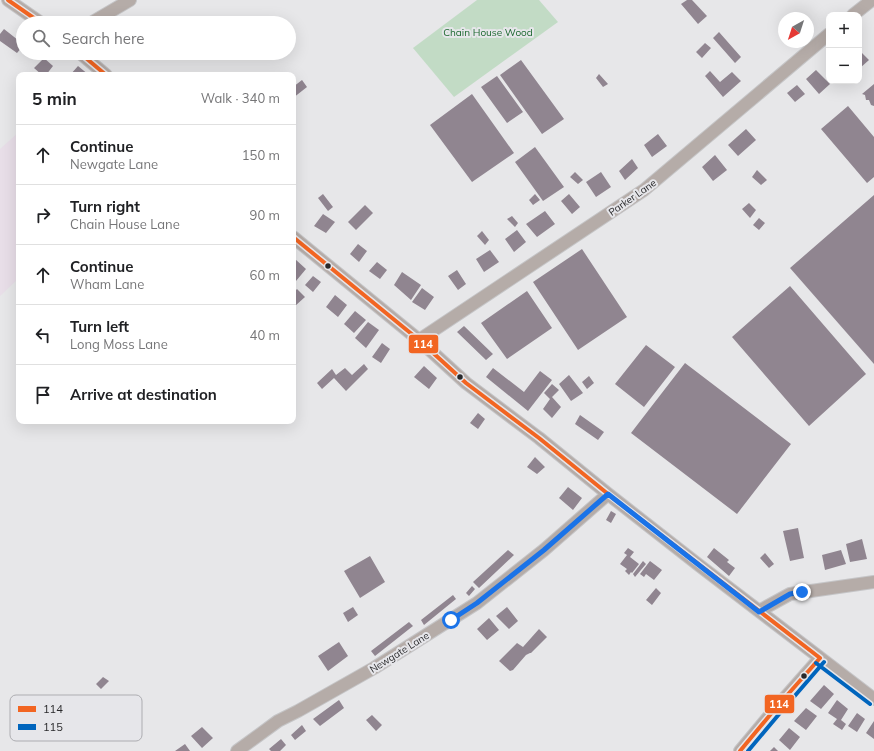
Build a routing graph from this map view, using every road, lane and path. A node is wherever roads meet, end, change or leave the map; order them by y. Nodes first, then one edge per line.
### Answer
1 (8, 0) edge
2 (130, 0) edge
3 (872, 0) edge
4 (856, 12) edge
5 (31, 16) edge
6 (103, 16) edge
7 (826, 37) edge
8 (88, 60) edge
9 (102, 72) edge
10 (296, 239) edge
11 (419, 340) junction
12 (608, 494) junction
13 (874, 582) edge
14 (759, 612) junction
15 (820, 658) junction
16 (874, 699) edge
17 (237, 751) edge
18 (740, 751) edge

1 - 5 street
2 - 6 street
3 - 4 street
7 - 11 street, Parker Lane
8 - 9 street
10 - 11 street
11 - 12 street
12 - 14 street
12 - 17 street, Newgate Lane
13 - 14 street
14 - 15 street
15 - 16 street
15 - 18 street

